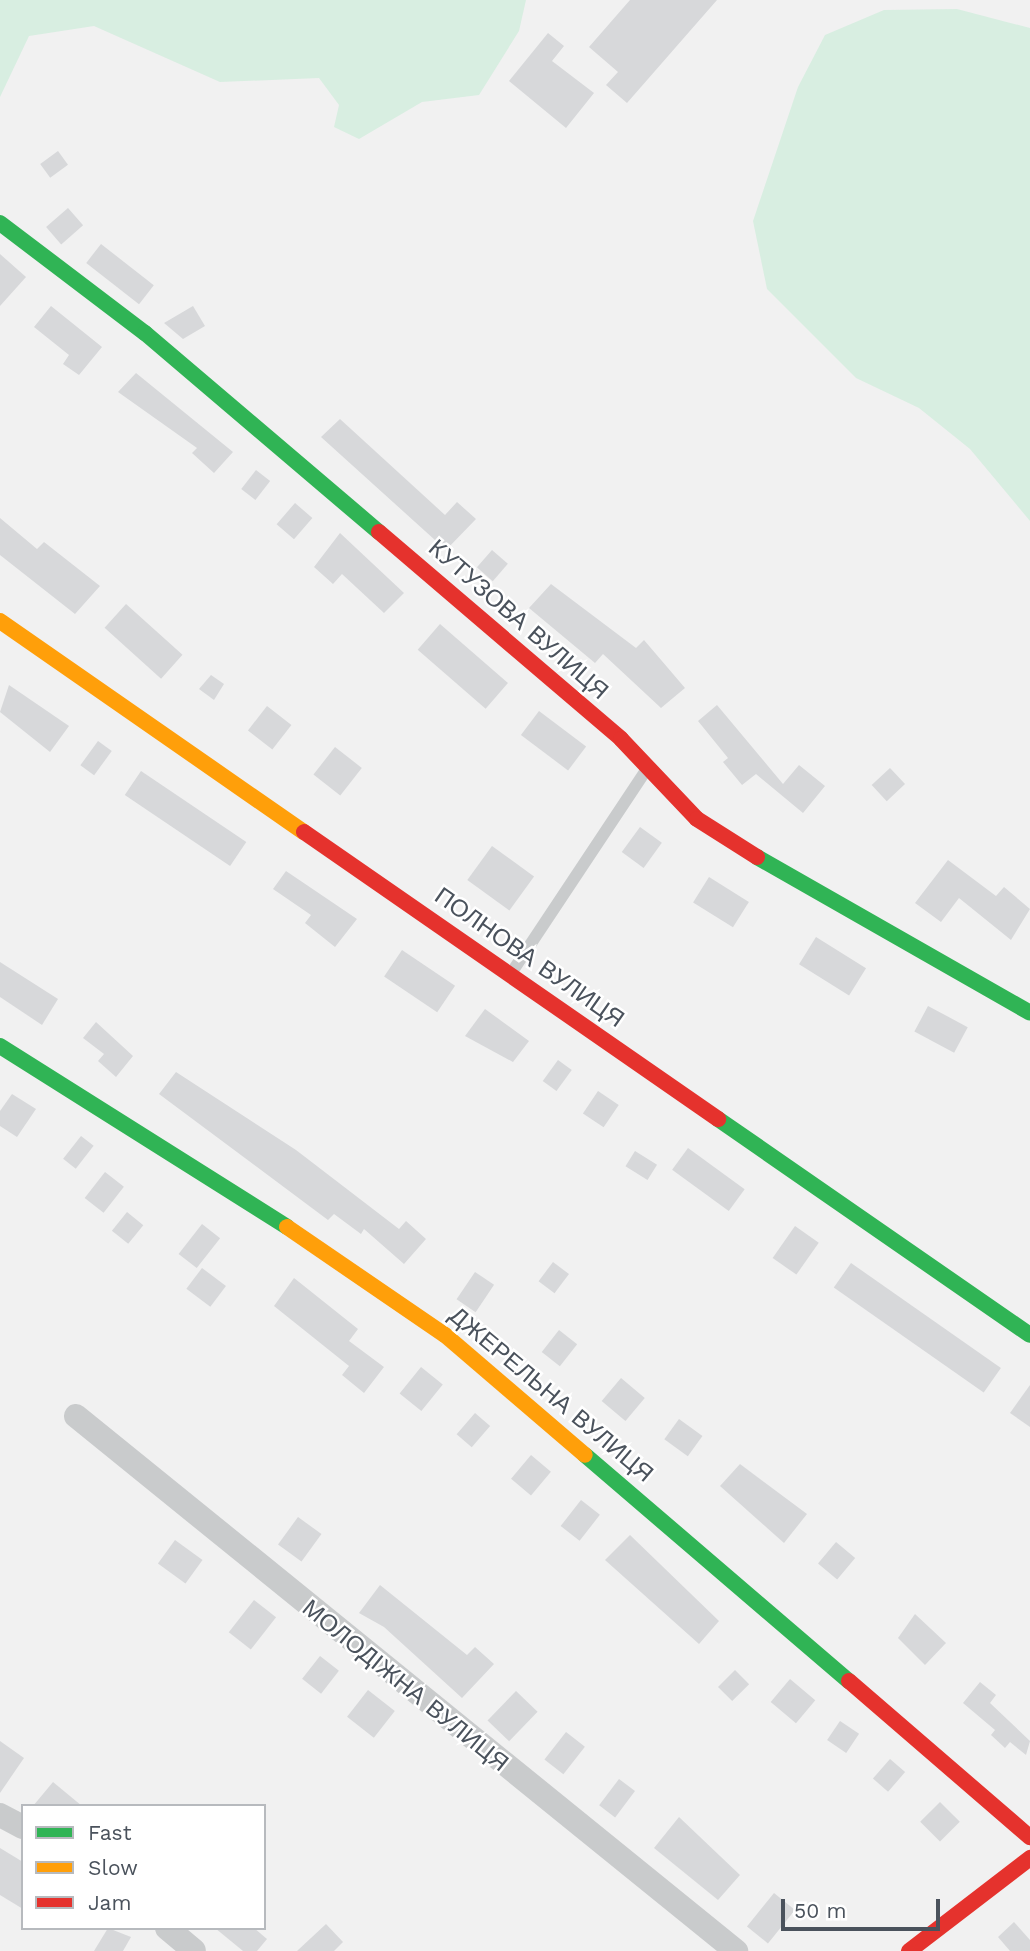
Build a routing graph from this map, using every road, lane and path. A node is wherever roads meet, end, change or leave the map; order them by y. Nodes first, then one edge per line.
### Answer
1 (0, 223) edge
2 (0, 621) edge
3 (649, 765) junction
4 (512, 973) junction
5 (1030, 1013) edge
6 (0, 1046) edge
7 (1030, 1335) edge
8 (76, 1416) dead end
9 (0, 1815) edge
10 (21, 1826) edge
11 (1030, 1837) edge
12 (1030, 1858) edge
13 (169, 1930) edge
14 (194, 1951) edge
15 (736, 1951) edge
16 (909, 1951) edge

1 - 3 street, КУТУЗОВА ВУЛИЦЯ
2 - 4 street, ПОЛНОВА ВУЛИЦЯ
3 - 4 lane
3 - 5 street, КУТУЗОВА ВУЛИЦЯ
4 - 7 street, ПОЛНОВА ВУЛИЦЯ
6 - 11 street, ДЖЕРЕЛЬНА ВУЛИЦЯ
8 - 15 street, МОЛОДІЖНА ВУЛИЦЯ
9 - 10 street
12 - 16 street
13 - 14 street

